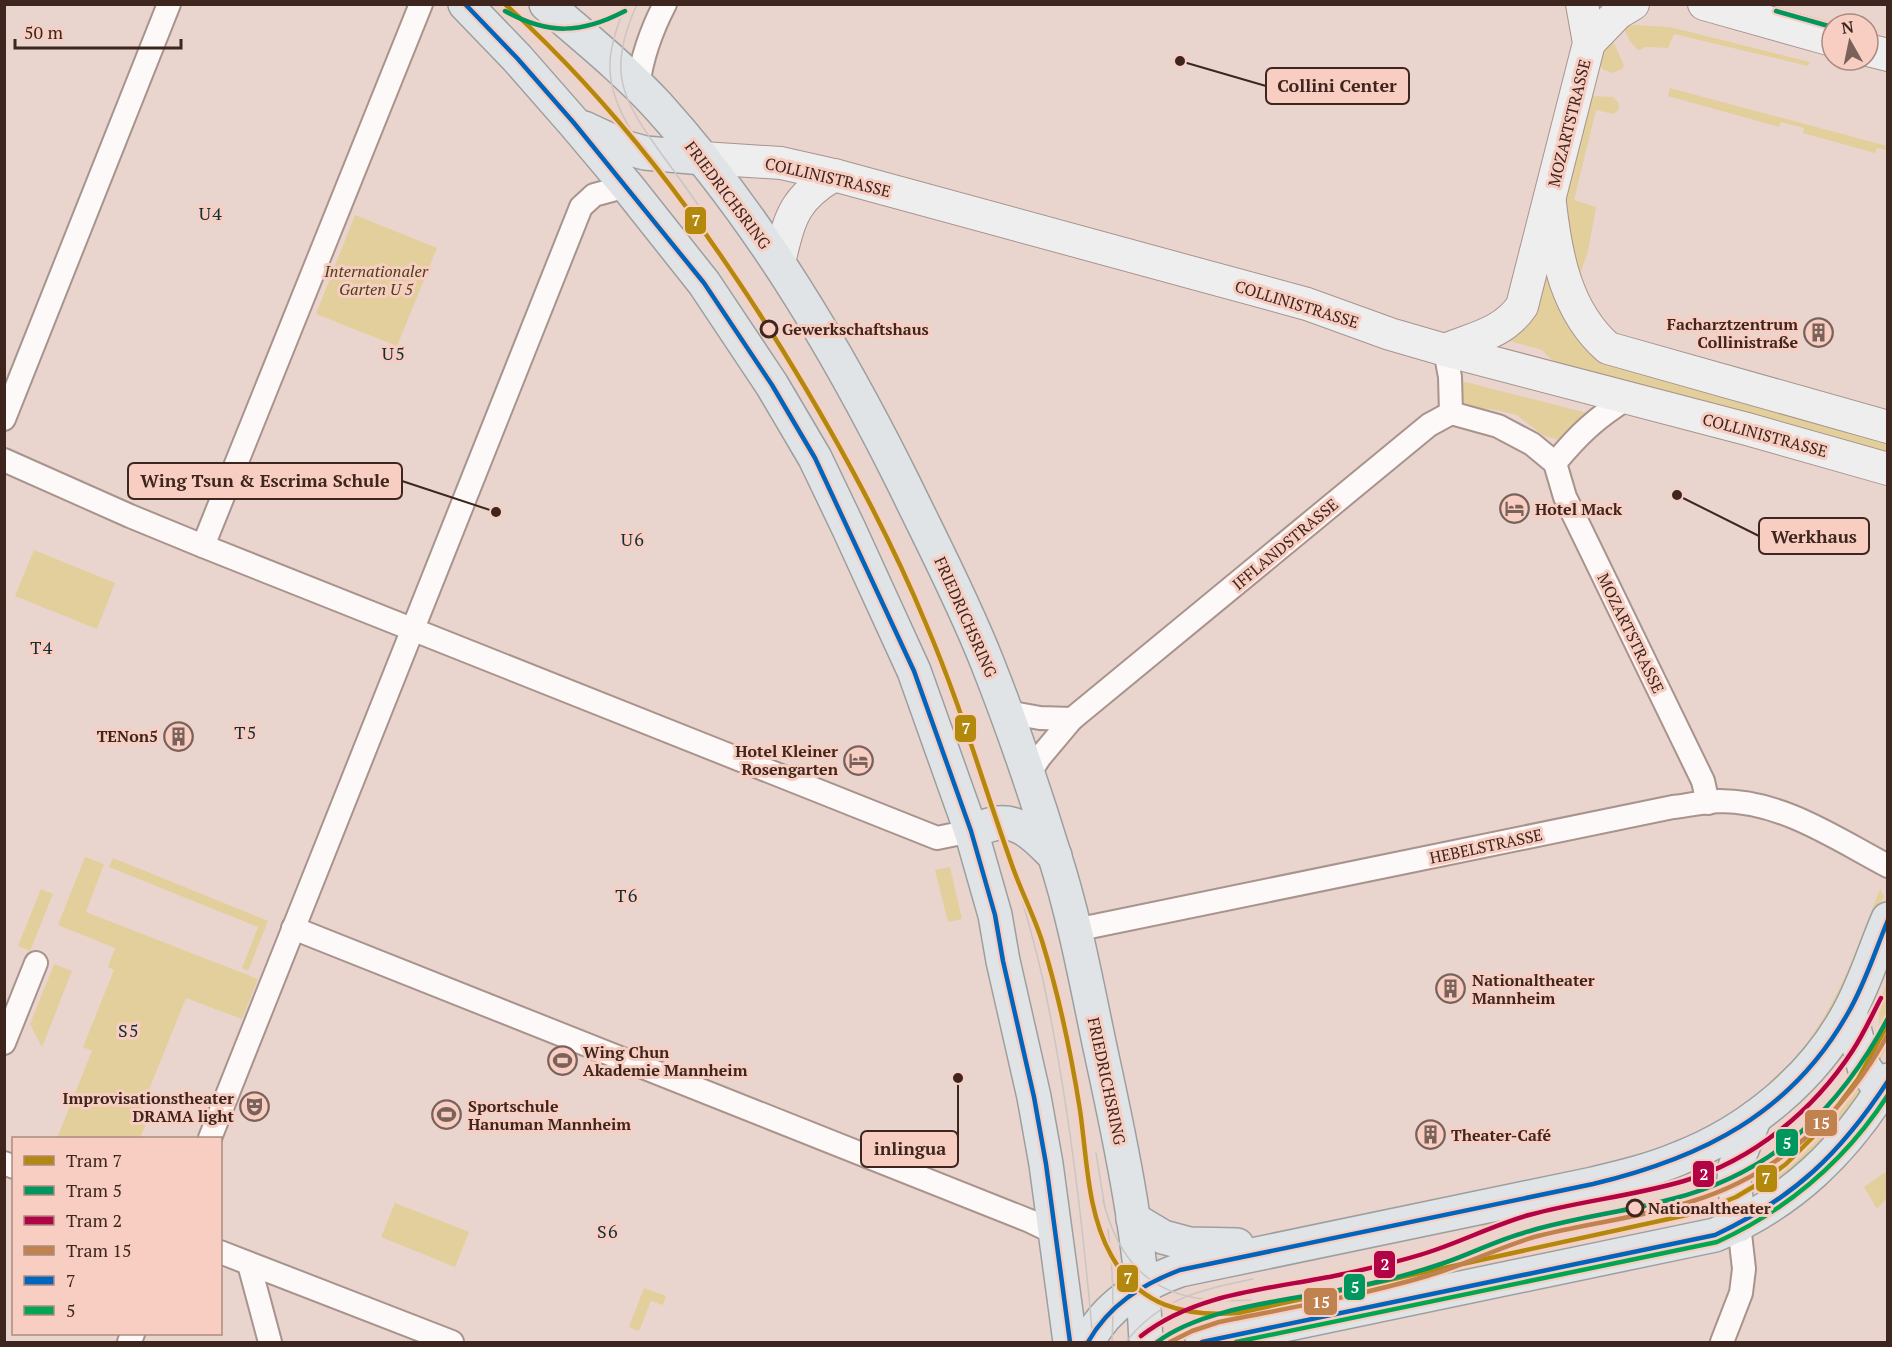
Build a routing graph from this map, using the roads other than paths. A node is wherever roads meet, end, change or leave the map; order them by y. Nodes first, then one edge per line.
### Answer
1 (169, 4) edge
2 (421, 4) edge
3 (465, 4) edge
4 (546, 4) edge
5 (665, 4) edge
6 (1582, 4) edge
7 (1633, 4) edge
8 (1704, 4) edge
9 (1820, 37) edge
10 (1589, 43) junction
11 (638, 86) junction
12 (574, 123) junction
13 (703, 158) junction
14 (834, 175) junction
15 (627, 186) junction
16 (1550, 203) junction
17 (779, 262) junction
18 (1445, 350) junction
19 (1628, 398) junction
20 (1450, 413) junction
21 (4, 419) edge
22 (1887, 427) edge
23 (4, 460) edge
24 (1555, 463) junction
25 (1887, 469) edge
26 (203, 546) junction
27 (411, 630) junction
28 (1006, 712) junction
29 (1072, 719) junction
30 (1028, 775) junction
31 (1708, 802) junction
32 (971, 831) junction
33 (1055, 856) junction
34 (1887, 866) edge
35 (1887, 919) edge
36 (293, 928) junction
37 (1075, 930) junction
38 (36, 963) dead end
39 (1850, 1011) junction
40 (4, 1043) edge
41 (1885, 1088) edge
42 (1755, 1117) junction
43 (210, 1137) edge
44 (1133, 1219) junction
45 (1739, 1225) junction
46 (1057, 1234) junction
47 (222, 1253) edge
48 (1260, 1254) junction
49 (249, 1264) junction
50 (1142, 1287) junction
51 (270, 1342) edge
52 (452, 1342) edge
53 (1070, 1342) edge
54 (1088, 1342) edge
55 (1146, 1342) edge
56 (1202, 1342) edge
57 (1722, 1342) edge

1 - 21 street
2 - 26 street
3 - 12 main road
4 - 11 main road, FRIEDRICHSRING
5 - 11 street
6 - 10 street, MOZARTSTRASSE
7 - 10 street, MOZARTSTRASSE
8 - 9 street
10 - 16 street, MOZARTSTRASSE
11 - 13 main road, FRIEDRICHSRING
12 - 13 main road
12 - 15 main road
13 - 14 street, COLLINISTRASSE
13 - 17 main road, FRIEDRICHSRING
14 - 17 street
14 - 18 street, COLLINISTRASSE
15 - 27 street
15 - 32 main road
16 - 18 street, MOZARTSTRASSE
16 - 22 street, MOZARTSTRASSE
17 - 28 main road, FRIEDRICHSRING
18 - 19 street, COLLINISTRASSE
18 - 20 street
19 - 24 street
19 - 25 street, COLLINISTRASSE
20 - 24 street
20 - 29 street, IFFLANDSTRASSE
23 - 26 street
24 - 31 street, MOZARTSTRASSE
26 - 27 street
27 - 32 street
27 - 36 street
28 - 29 street
28 - 30 main road, FRIEDRICHSRING
29 - 30 street, IFFLANDSTRASSE
30 - 33 main road, FRIEDRICHSRING
31 - 34 street, HEBELSTRASSE
31 - 37 street, HEBELSTRASSE
32 - 33 main road
32 - 46 main road
33 - 37 main road, FRIEDRICHSRING
35 - 39 main road
36 - 43 street
36 - 46 street
37 - 44 main road, FRIEDRICHSRING
38 - 40 street
39 - 41 main road
39 - 42 main road
41 - 45 main road
42 - 45 main road
42 - 48 main road
44 - 48 main road
44 - 50 main road, FRIEDRICHSRING
45 - 56 main road
45 - 57 street
46 - 53 main road
47 - 49 street
48 - 50 main road
49 - 51 street
49 - 52 street
50 - 54 main road
50 - 55 main road, FRIEDRICHSRING

